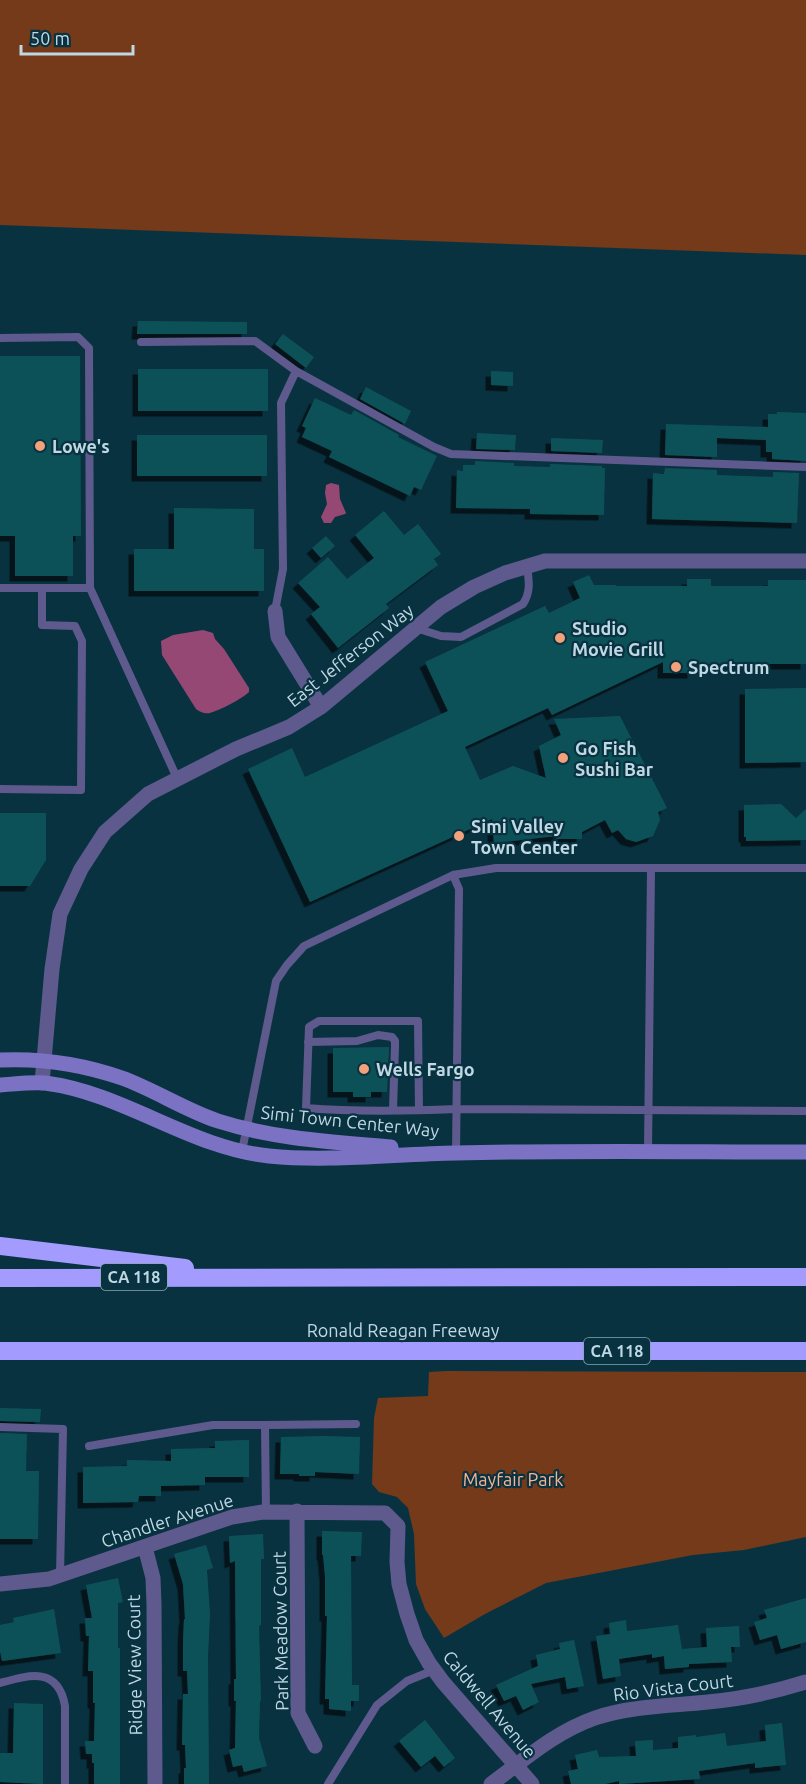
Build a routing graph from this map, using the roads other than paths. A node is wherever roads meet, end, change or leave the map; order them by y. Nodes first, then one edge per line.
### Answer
1 (0, 338) edge
2 (141, 342) dead end
3 (296, 371) junction
4 (806, 467) edge
5 (806, 561) edge
6 (527, 566) junction
7 (0, 588) edge
8 (90, 588) junction
9 (42, 589) junction
10 (275, 611) joint
11 (416, 628) junction
12 (321, 707) junction
13 (177, 778) junction
14 (0, 789) edge
15 (806, 868) edge
16 (651, 869) junction
17 (453, 875) junction
18 (308, 1042) junction
19 (0, 1060) edge
20 (43, 1061) junction
21 (42, 1083) junction
22 (0, 1085) edge
23 (457, 1109) junction
24 (393, 1110) junction
25 (419, 1110) junction
26 (649, 1110) junction
27 (806, 1111) edge
28 (247, 1129) junction
29 (242, 1151) junction
30 (648, 1152) junction
31 (806, 1152) edge
32 (456, 1153) junction
33 (0, 1246) edge
34 (267, 1277) junction
35 (806, 1277) edge
36 (0, 1278) edge
37 (806, 1351) edge
38 (0, 1352) edge
39 (356, 1424) dead end
40 (265, 1425) junction
41 (0, 1427) edge
42 (89, 1446) dead end
43 (297, 1511) junction
44 (266, 1512) junction
45 (385, 1513) joint
46 (145, 1547) junction
47 (60, 1575) junction
48 (0, 1584) edge
49 (434, 1671) junction
50 (806, 1682) edge
51 (0, 1683) edge
52 (315, 1746) dead end
53 (517, 1765) junction
54 (65, 1784) edge
55 (155, 1784) edge
56 (328, 1784) edge
57 (491, 1784) edge
58 (532, 1784) edge

1 - 8 lane
2 - 3 lane
3 - 4 lane
3 - 10 lane
5 - 6 street, East Jefferson Way
6 - 11 street, East Jefferson Way
6 - 11 lane
7 - 9 lane
8 - 9 lane
8 - 13 lane
9 - 14 lane
10 - 12 street
11 - 12 street, East Jefferson Way
12 - 13 street, East Jefferson Way
13 - 20 street, East Jefferson Way
15 - 16 lane
16 - 17 lane
16 - 26 lane
17 - 23 lane
17 - 28 lane
18 - 24 lane
18 - 24 lane
18 - 25 lane
19 - 20 street, Simi Town Center Way
20 - 21 street, East Jefferson Way
20 - 28 street, Simi Town Center Way
21 - 22 street, Simi Town Center Way
21 - 29 street, Simi Town Center Way
23 - 25 lane
23 - 26 lane
23 - 32 lane
24 - 25 lane
26 - 27 lane
26 - 30 lane
28 - 29 lane
28 - 32 street, Simi Town Center Way
29 - 32 street, Simi Town Center Way
30 - 31 street, Simi Town Center Way
30 - 32 street, Simi Town Center Way
33 - 34 highway
34 - 35 highway, CA 118
34 - 36 highway, CA 118
37 - 38 highway, Ronald Reagan Freeway / CA 118
39 - 40 lane
40 - 42 lane
40 - 44 lane
41 - 47 lane
43 - 44 street, Chandler Avenue
43 - 45 street, Chandler Avenue
43 - 52 street, Park Meadow Court
44 - 46 street, Chandler Avenue
45 - 49 street, Caldwell Avenue
46 - 47 street, Chandler Avenue
46 - 55 street, Ridge View Court
47 - 48 street, Chandler Avenue
49 - 53 street, Caldwell Avenue
49 - 56 lane
50 - 53 street, Rio Vista Court
51 - 54 lane
53 - 57 street, Rio Vista Court
53 - 58 street, Caldwell Avenue

